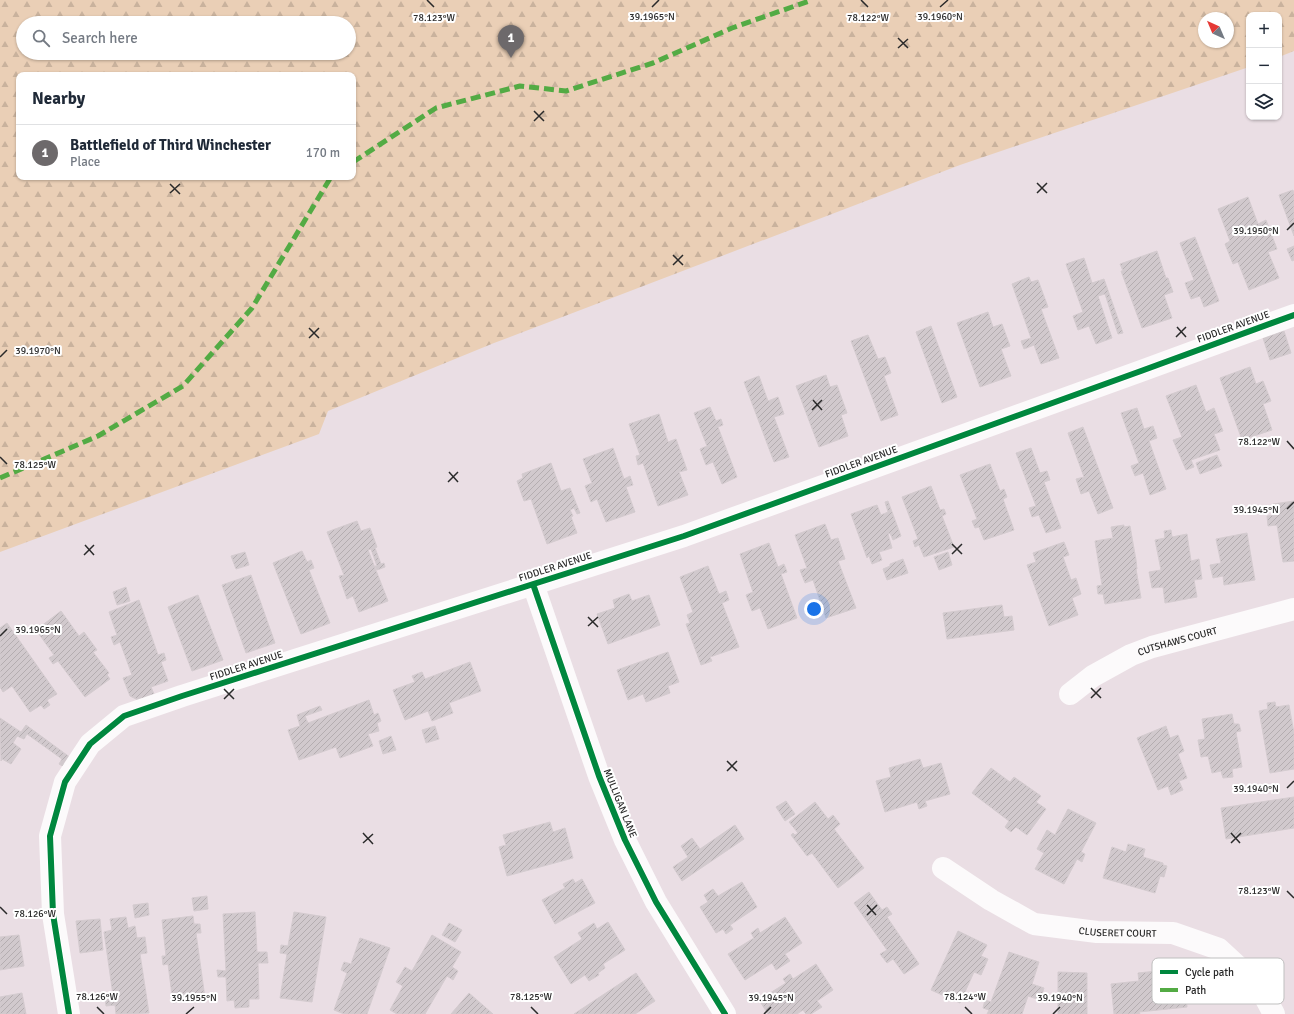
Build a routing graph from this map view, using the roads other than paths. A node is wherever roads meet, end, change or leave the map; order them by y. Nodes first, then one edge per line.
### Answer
1 (1294, 315) edge
2 (532, 584) junction
3 (1294, 609) edge
4 (1070, 694) dead end
5 (943, 868) dead end
6 (1229, 958) edge
7 (1269, 1004) edge
8 (69, 1014) edge
9 (725, 1014) edge
10 (1274, 1014) edge

1 - 2 street, FIDDLER AVENUE
2 - 8 street, FIDDLER AVENUE
2 - 9 street, MULLIGAN LANE
3 - 4 street, CUTSHAWS COURT
5 - 6 street, CLUSERET COURT
7 - 10 street, CLUSERET COURT

